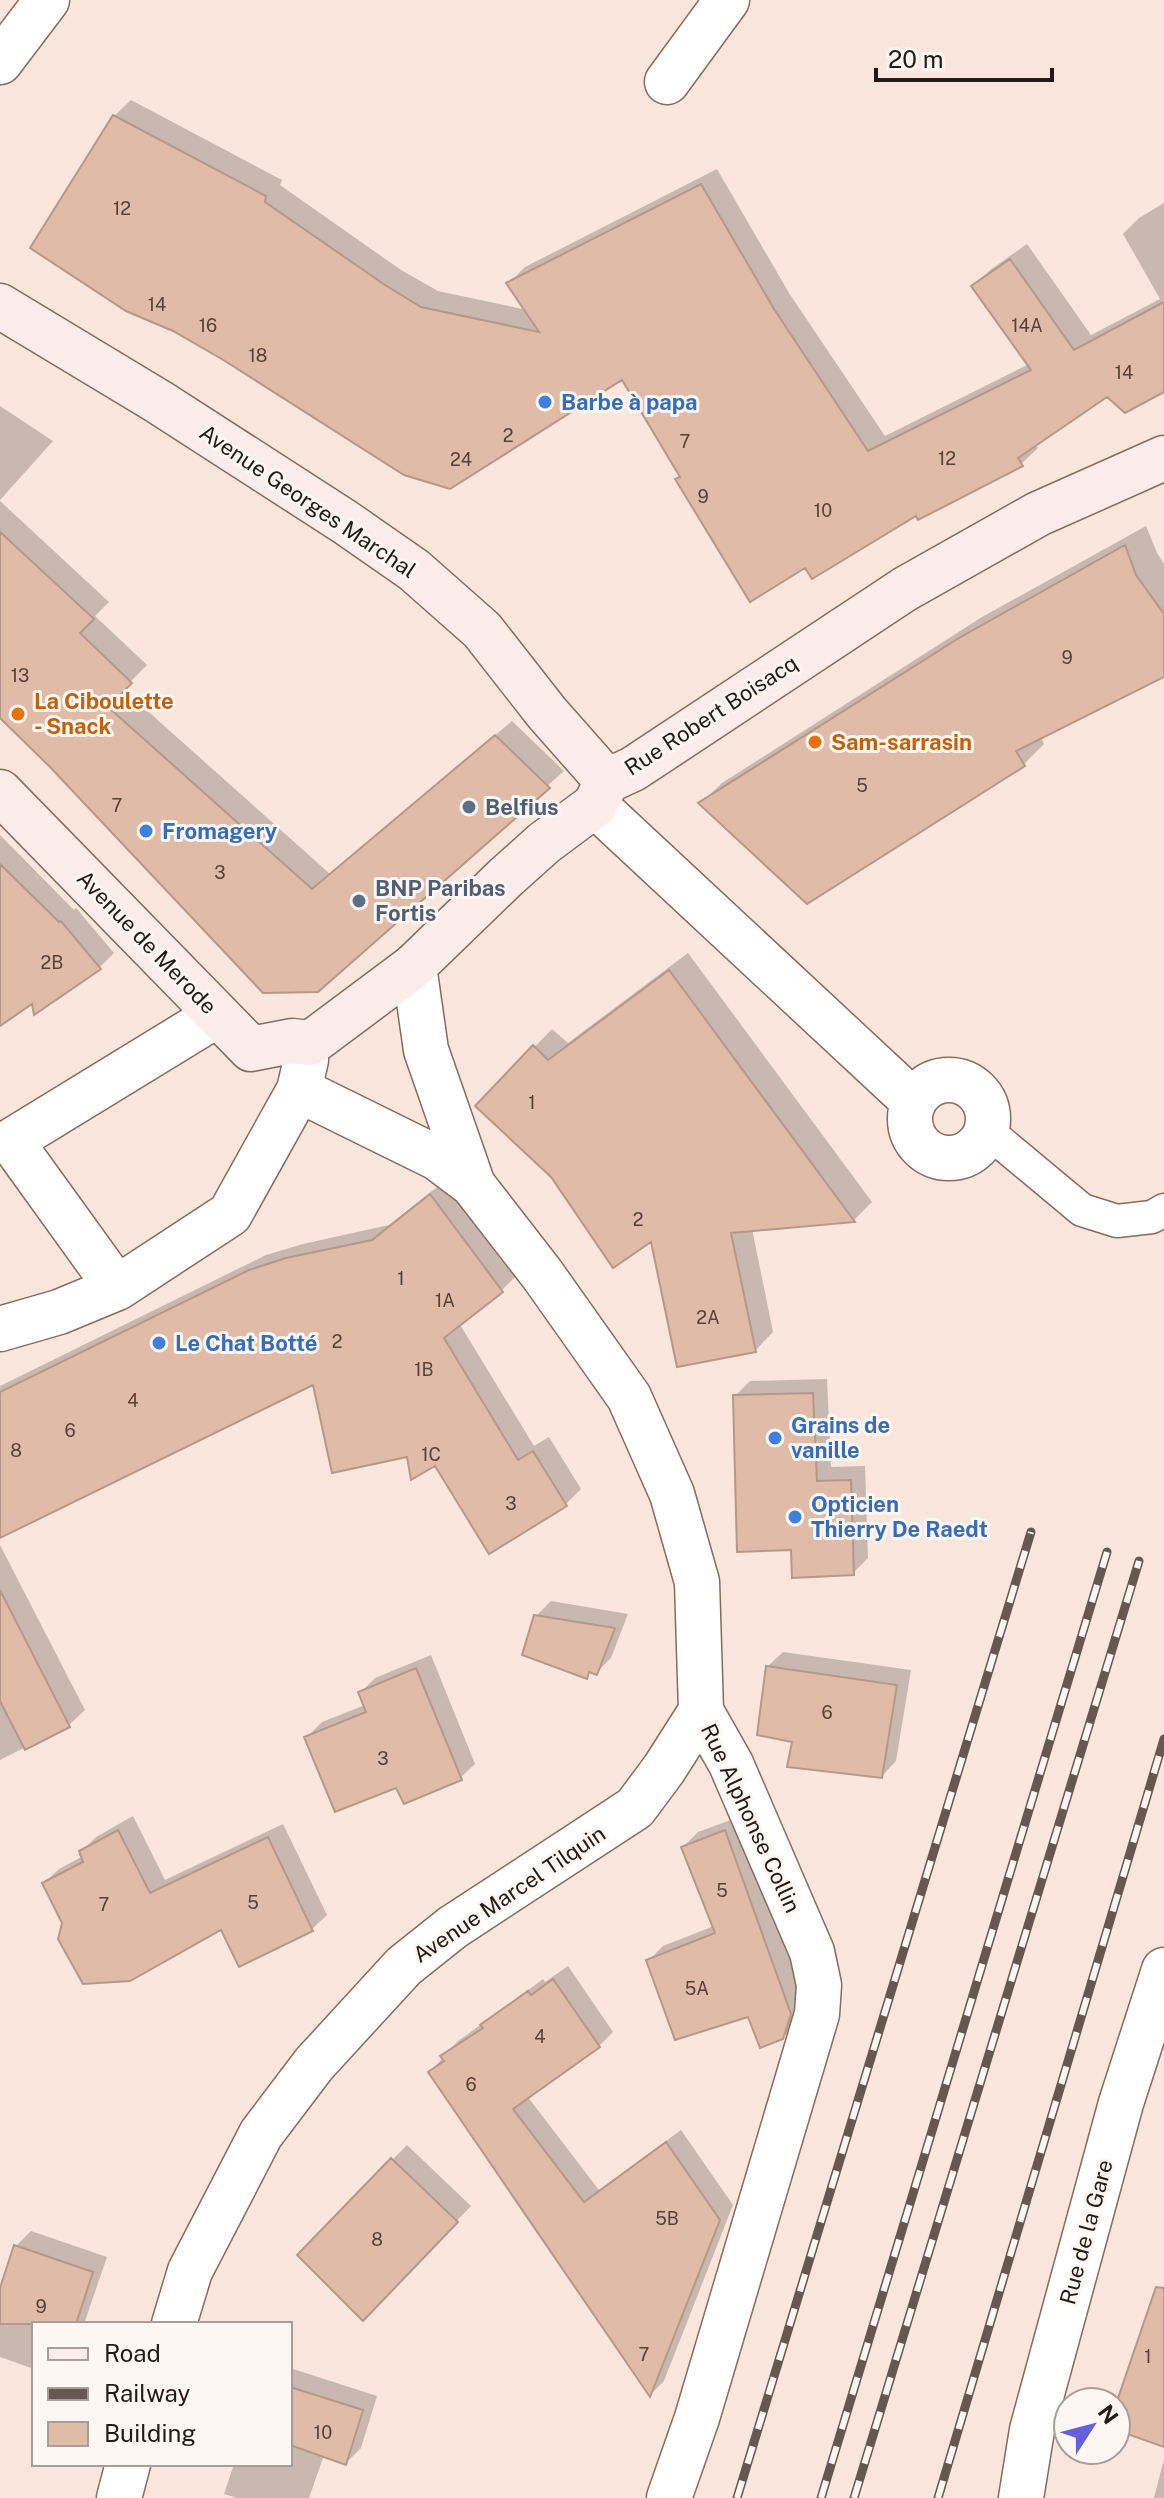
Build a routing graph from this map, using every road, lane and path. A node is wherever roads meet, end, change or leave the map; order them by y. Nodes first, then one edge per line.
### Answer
1 (47, 0) edge
2 (727, 0) edge
3 (0, 62) edge
4 (667, 82) dead end
5 (0, 306) edge
6 (1164, 458) edge
7 (0, 792) edge
8 (601, 793) junction
9 (414, 966) junction
10 (217, 1015) junction
11 (311, 1043) junction
12 (299, 1090) junction
13 (914, 1102) junction
14 (986, 1130) junction
15 (473, 1185) junction
16 (1164, 1210) edge
17 (117, 1288) junction
18 (0, 1329) edge
19 (701, 1711) junction
20 (1164, 1970) edge
21 (175, 2322) edge
22 (127, 2466) edge
23 (119, 2498) edge
24 (669, 2498) edge
25 (1021, 2498) edge

1 - 3 street
2 - 4 street
5 - 8 street, Avenue Georges Marchal
6 - 8 street, Rue Robert Boisacq
7 - 10 street, Avenue de Merode
8 - 9 street, Rue Robert Boisacq
8 - 13 street
9 - 11 street, Rue Robert Boisacq
9 - 15 street
10 - 11 street, Avenue de Merode
10 - 17 street
11 - 12 street
12 - 15 street, Rue Alphonse Collin
12 - 17 street
13 - 14 street
13 - 14 street
14 - 16 lane
15 - 19 street, Rue Alphonse Collin
17 - 18 street
19 - 21 street, Avenue Marcel Tilquin
19 - 24 street, Rue Alphonse Collin
20 - 25 street, Rue de la Gare
22 - 23 street

